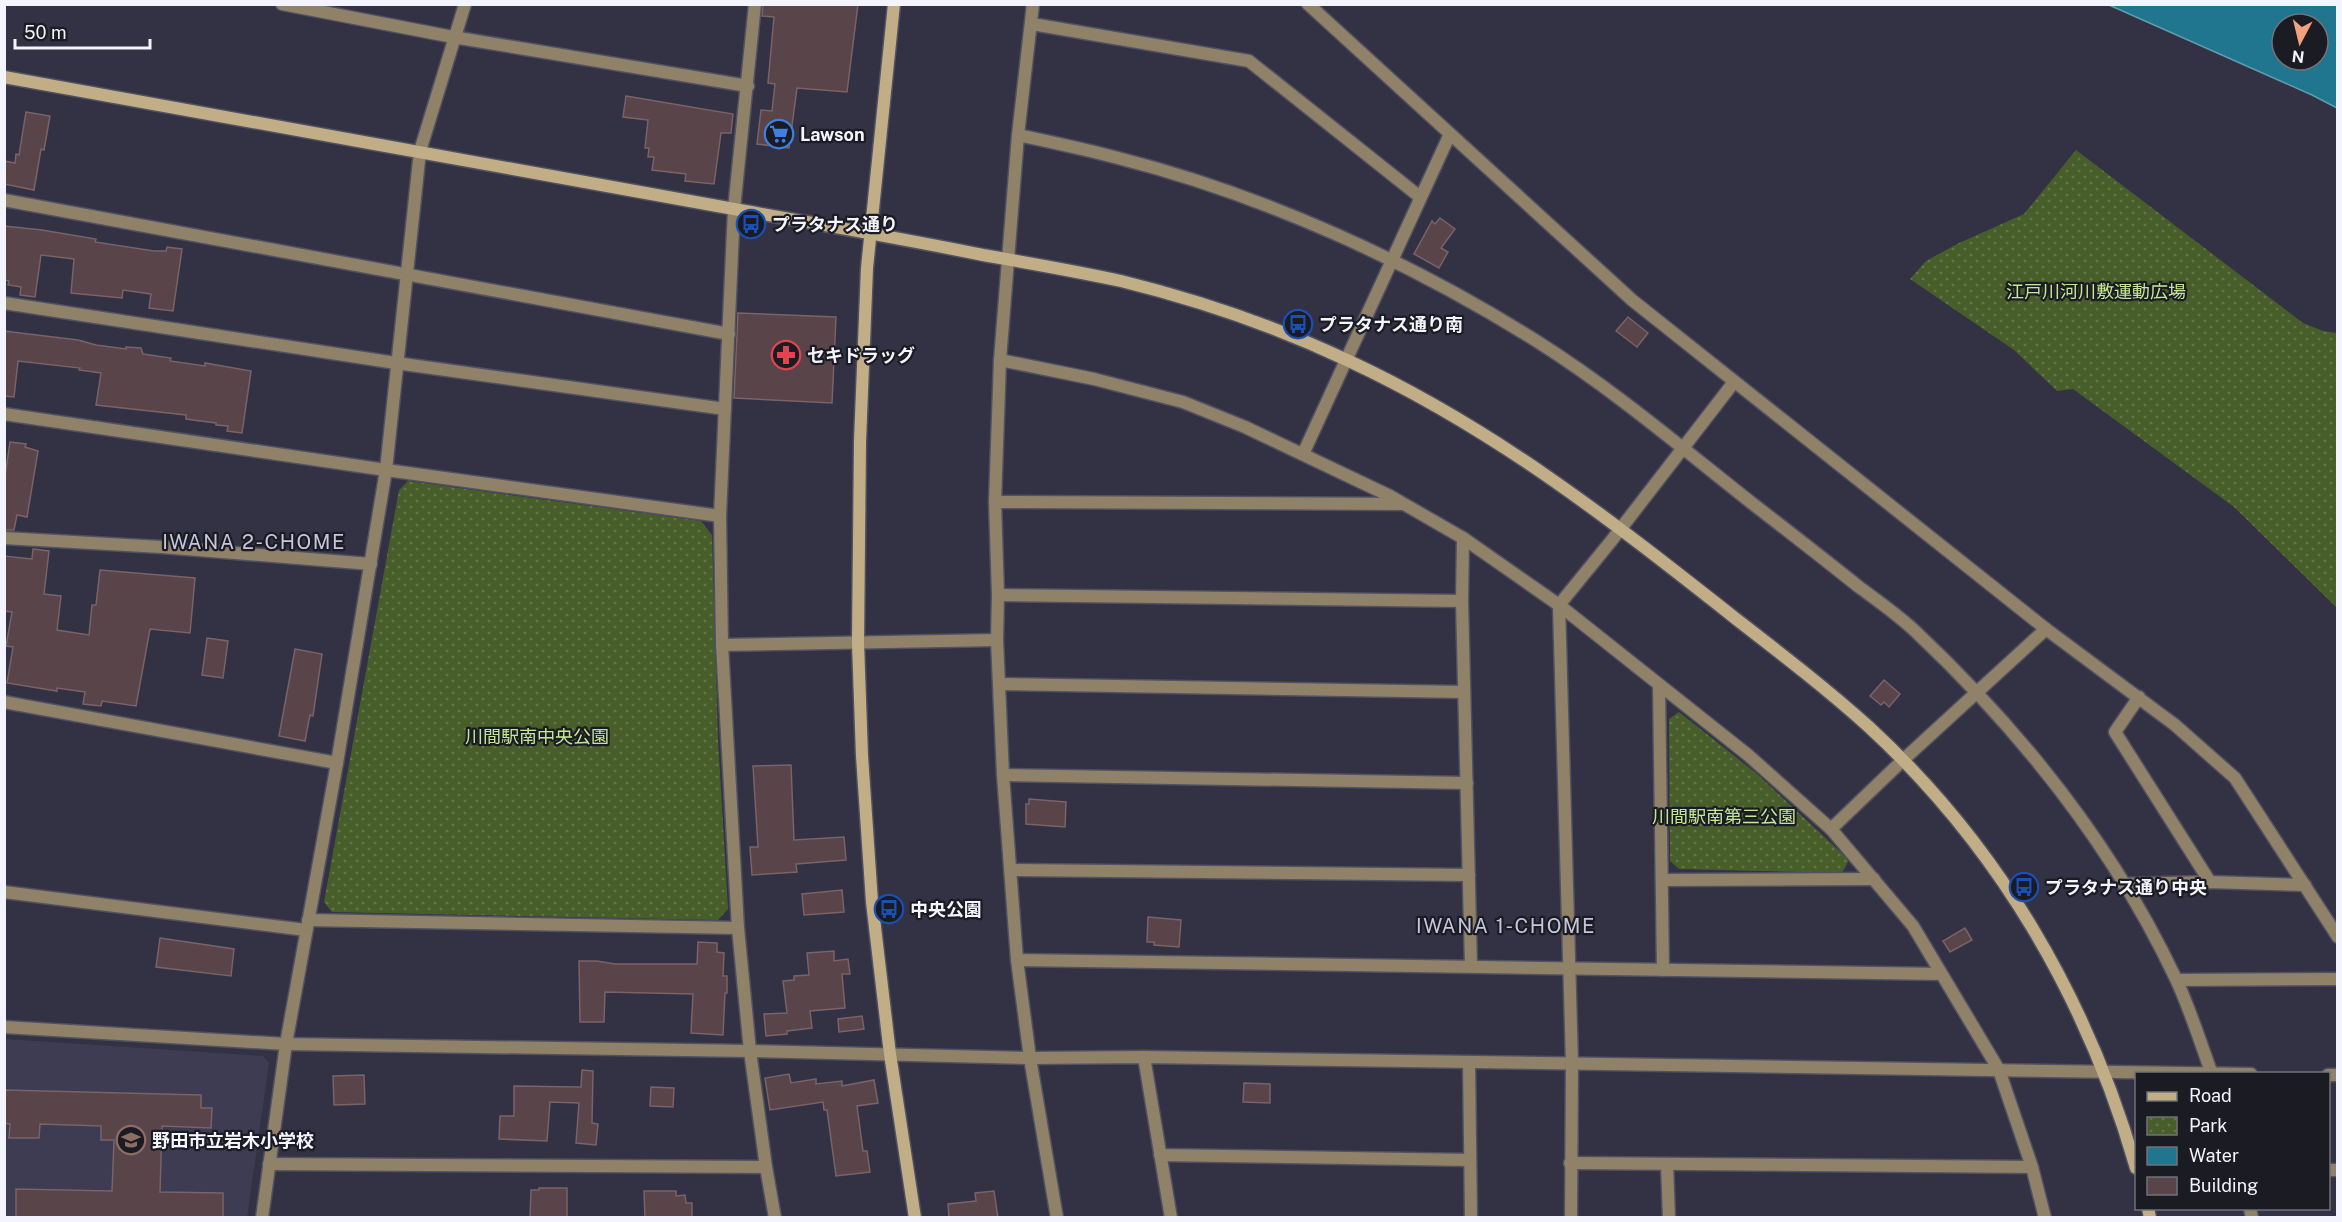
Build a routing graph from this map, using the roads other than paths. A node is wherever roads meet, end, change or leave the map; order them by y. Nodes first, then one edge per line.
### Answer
1 (282, 4) edge
2 (465, 4) edge
3 (755, 4) edge
4 (894, 4) edge
5 (1033, 4) edge
6 (1308, 4) edge
7 (1032, 24) junction
8 (453, 37) junction
9 (4, 77) edge
10 (748, 86) junction
11 (1018, 135) junction
12 (1450, 135) junction
13 (420, 151) junction
14 (1420, 197) junction
15 (4, 200) edge
16 (734, 209) junction
17 (870, 233) junction
18 (1007, 259) junction
19 (1392, 261) junction
20 (407, 273) junction
21 (4, 303) edge
22 (729, 334) junction
23 (1000, 360) junction
24 (1347, 360) junction
25 (396, 363) junction
26 (1734, 382) junction
27 (725, 409) junction
28 (4, 414) edge
29 (1682, 448) junction
30 (1303, 454) junction
31 (386, 470) junction
32 (995, 502) junction
33 (1404, 504) junction
34 (720, 516) junction
35 (1620, 527) junction
36 (4, 538) edge
37 (1463, 538) junction
38 (371, 564) junction
39 (998, 596) junction
40 (1462, 601) junction
41 (1559, 605) junction
42 (2046, 629) junction
43 (997, 640) junction
44 (858, 643) junction
45 (722, 645) junction
46 (1000, 684) junction
47 (1659, 686) junction
48 (1464, 692) junction
49 (1977, 693) junction
50 (2139, 697) junction
51 (4, 702) edge
52 (1903, 760) junction
53 (337, 764) junction
54 (1003, 775) junction
55 (1467, 783) junction
56 (1831, 829) junction
57 (1011, 870) junction
58 (1469, 875) junction
59 (1874, 879) junction
60 (1662, 880) junction
61 (2211, 882) junction
62 (2123, 884) junction
63 (2305, 885) junction
64 (4, 892) edge
65 (307, 925) junction
66 (738, 928) junction
67 (2337, 937) edge
68 (1017, 960) junction
69 (1471, 966) junction
70 (1567, 969) junction
71 (1663, 970) junction
72 (1941, 974) junction
73 (2337, 979) edge
74 (2177, 980) junction
75 (4, 1027) edge
76 (286, 1044) junction
77 (750, 1051) junction
78 (890, 1054) junction
79 (1144, 1057) junction
80 (1030, 1058) junction
81 (1468, 1062) junction
82 (1572, 1063) junction
83 (1999, 1070) junction
84 (2104, 1072) junction
85 (2135, 1072) edge
86 (2212, 1072) edge
87 (1160, 1155) junction
88 (1470, 1160) junction
89 (1570, 1163) junction
90 (268, 1164) junction
91 (1667, 1164) junction
92 (2135, 1165) edge
93 (766, 1167) junction
94 (2032, 1167) junction
95 (262, 1218) edge
96 (775, 1218) edge
97 (915, 1218) edge
98 (1057, 1218) edge
99 (1171, 1218) edge
100 (1471, 1218) edge
101 (1571, 1218) edge
102 (1669, 1218) edge
103 (2045, 1218) edge

1 - 8 street
2 - 8 street
3 - 10 street
4 - 17 street
5 - 7 street
6 - 12 street
7 - 11 street
7 - 14 street
8 - 10 street
8 - 13 street
9 - 13 street
10 - 16 street
11 - 18 street
11 - 19 street
12 - 14 street
12 - 26 street
13 - 16 street
13 - 20 street
14 - 19 street
15 - 20 street
16 - 17 street
16 - 22 street
17 - 18 street
17 - 44 street
18 - 23 street
18 - 24 street
19 - 24 street
19 - 29 street
20 - 22 street
20 - 25 street
21 - 25 street
22 - 27 street
23 - 30 street
23 - 32 street
24 - 30 street
24 - 35 street
25 - 27 street
25 - 31 street
26 - 29 street
26 - 42 street
27 - 34 street
28 - 31 street
29 - 35 street
29 - 49 street
30 - 33 street
31 - 34 street
31 - 38 street
32 - 33 street
32 - 39 street
33 - 37 street
34 - 45 street
35 - 41 street
35 - 52 street
36 - 38 street
37 - 40 street
37 - 41 street
38 - 53 street
39 - 40 street
39 - 43 street
40 - 48 street
41 - 47 street
41 - 70 street
42 - 49 street
42 - 50 street
43 - 44 street
43 - 46 street
44 - 45 street
44 - 78 street
45 - 66 street
46 - 48 street
46 - 54 street
47 - 56 street
47 - 60 street
48 - 55 street
49 - 52 street
49 - 62 street
50 - 61 street
50 - 63 street
51 - 53 street
52 - 56 street
52 - 84 street
53 - 65 street
54 - 55 street
54 - 57 street
55 - 58 street
56 - 59 street
57 - 58 street
57 - 68 street
58 - 69 street
59 - 60 street
59 - 72 street
60 - 71 street
61 - 62 street
61 - 63 street
62 - 74 street
63 - 67 street
64 - 65 street
65 - 66 street
65 - 76 street
66 - 77 street
68 - 69 street
68 - 80 street
69 - 70 street
70 - 71 street
70 - 82 street
71 - 72 street
72 - 83 street
73 - 74 street
74 - 86 street
75 - 76 street
76 - 77 street
76 - 90 street
77 - 78 street
77 - 93 street
78 - 80 street
78 - 97 street
79 - 80 street
79 - 81 street
79 - 87 street
80 - 98 street
81 - 82 street
81 - 88 street
82 - 83 street
82 - 89 street
83 - 84 street
83 - 94 street
84 - 85 street
84 - 92 street
87 - 88 street
87 - 99 street
88 - 100 street
89 - 91 street
89 - 101 street
90 - 93 street
90 - 95 street
91 - 94 street
91 - 102 street
93 - 96 street
94 - 103 street

